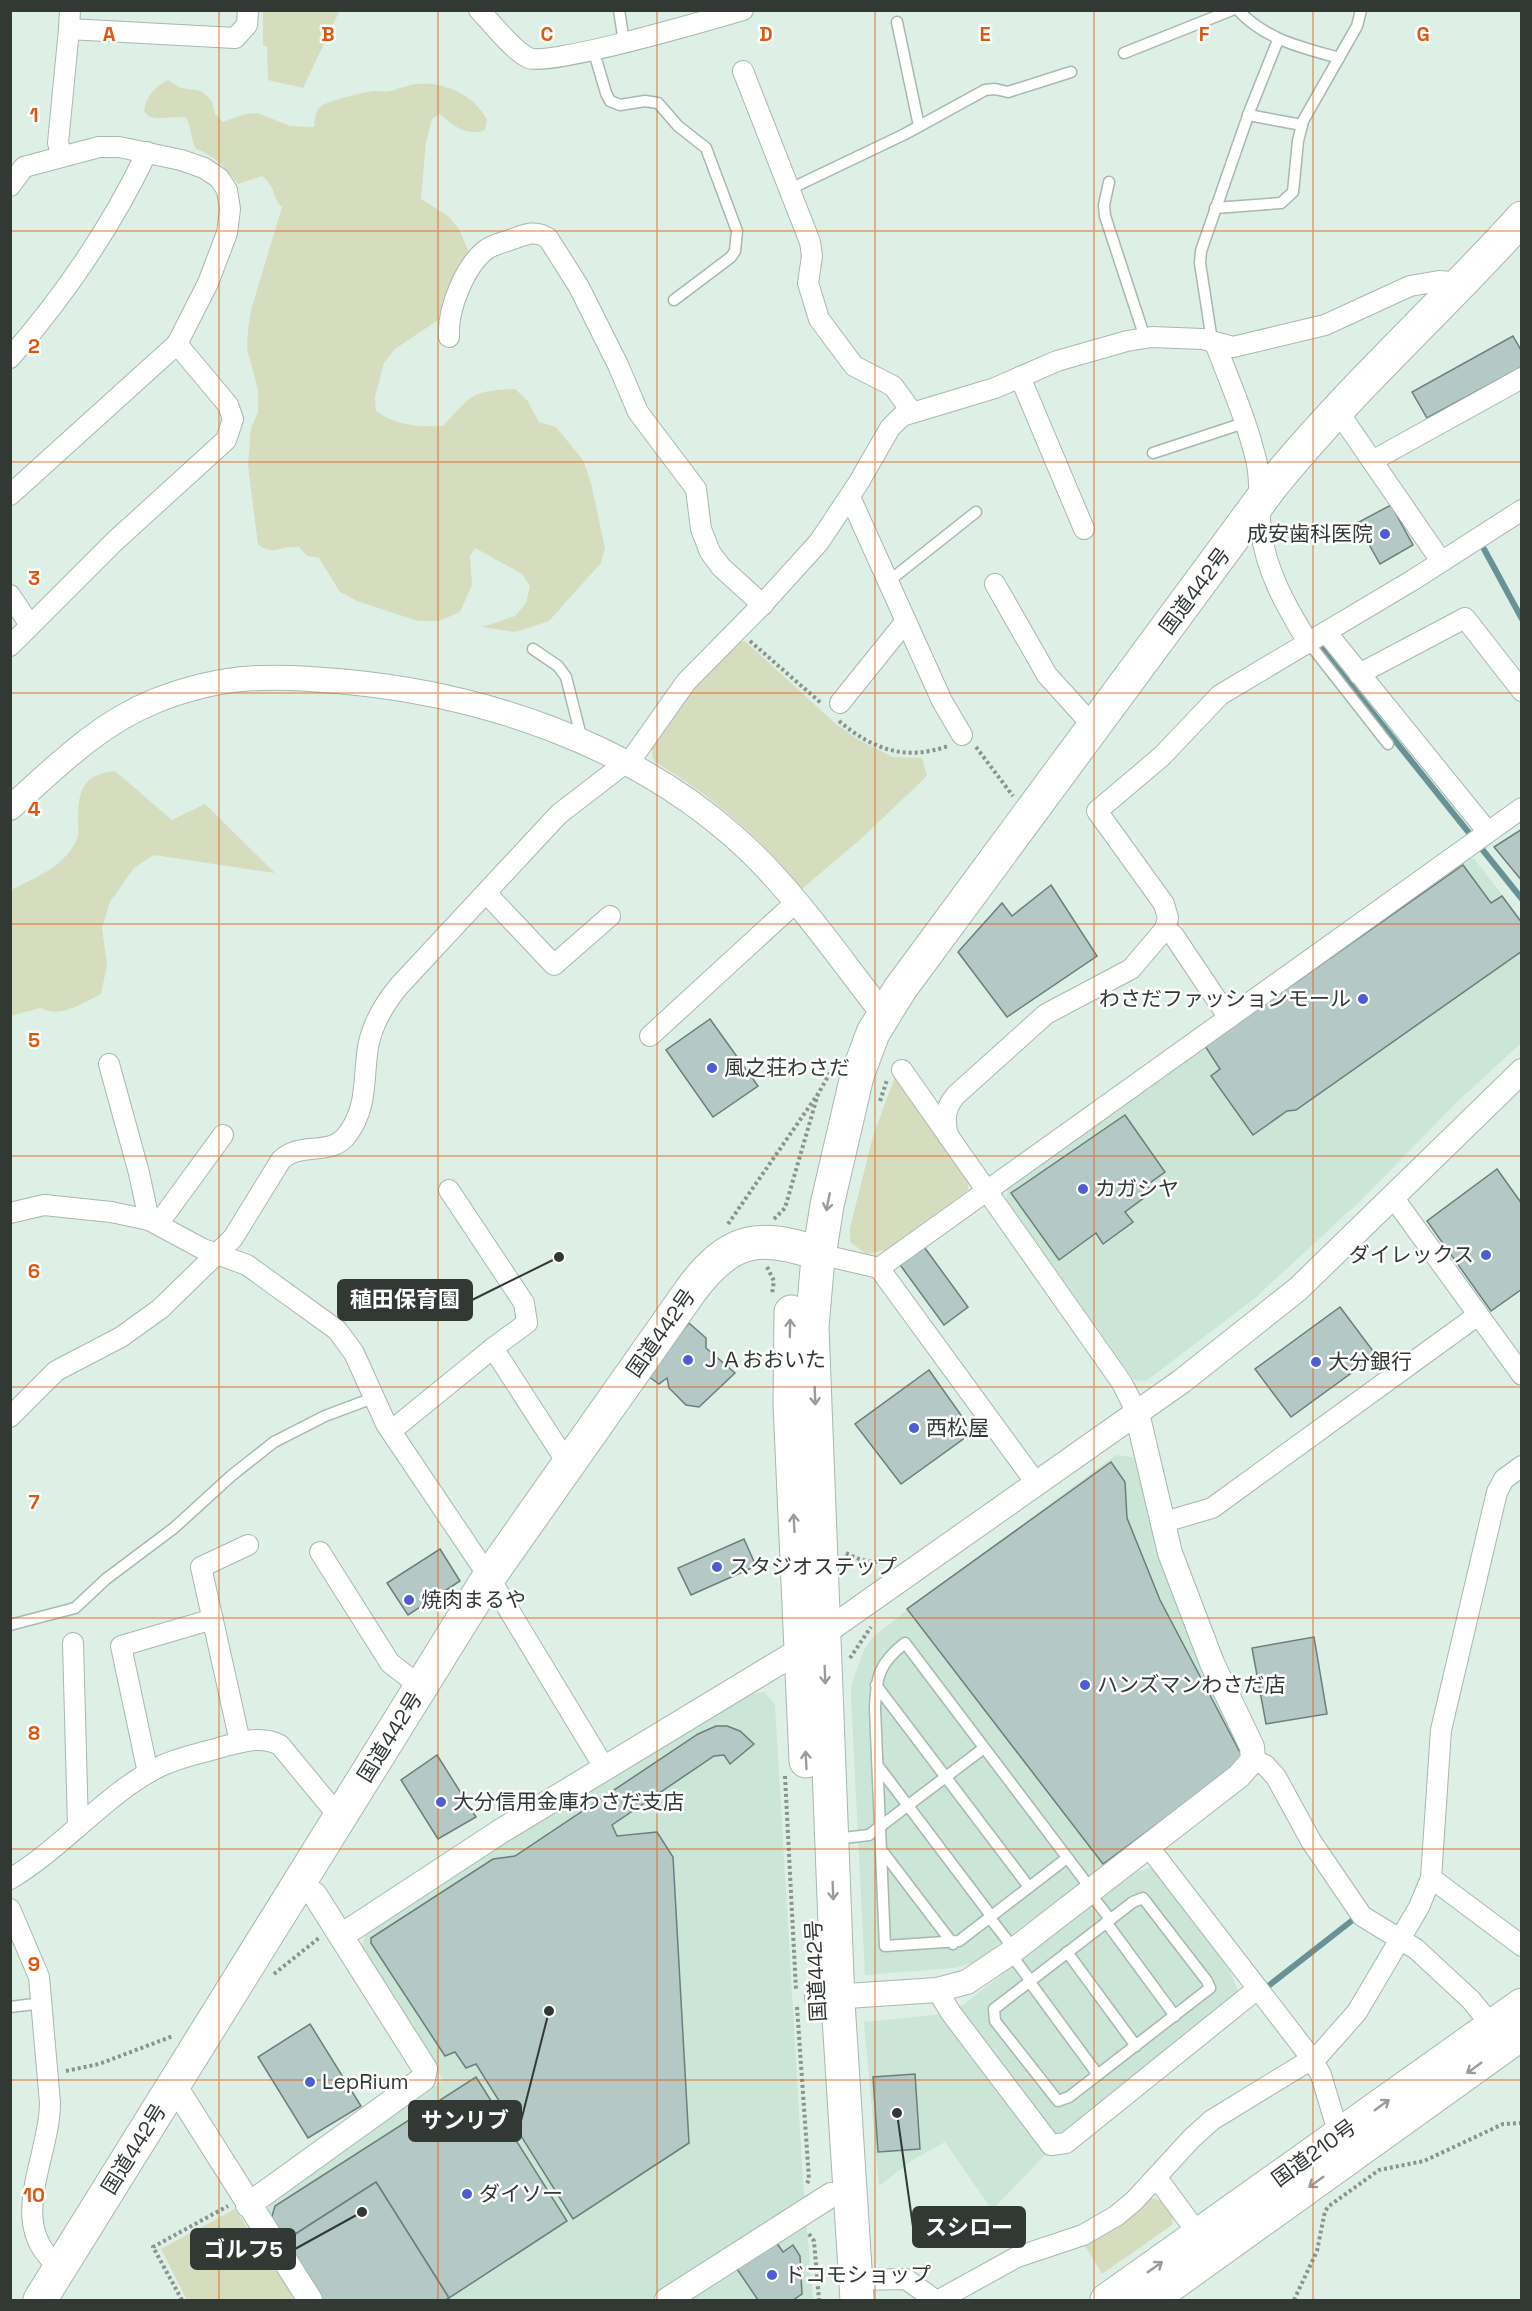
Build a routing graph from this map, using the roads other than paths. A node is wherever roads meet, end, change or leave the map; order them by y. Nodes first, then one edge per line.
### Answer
1 (248, 10) edge
2 (479, 10) edge
3 (619, 10) edge
4 (1232, 10) edge
5 (1238, 10) edge
6 (1361, 10) edge
7 (735, 12) edge
8 (69, 20) edge
9 (897, 22) dead end
10 (1278, 40) junction
11 (624, 42) junction
12 (593, 50) junction
13 (1124, 54) dead end
14 (1339, 58) junction
15 (743, 71) dead end
16 (1071, 72) dead end
17 (1248, 115) junction
18 (1302, 125) junction
19 (920, 126) junction
20 (147, 152) junction
21 (62, 156) junction
22 (17, 163) edge
23 (1109, 182) dead end
24 (10, 186) edge
25 (790, 189) junction
26 (1215, 208) junction
27 (1521, 219) edge
28 (1463, 283) junction
29 (674, 300) dead end
30 (449, 337) dead end
31 (1145, 338) junction
32 (1214, 342) junction
33 (177, 344) junction
34 (10, 358) edge
35 (1020, 377) junction
36 (1521, 378) edge
37 (1337, 410) junction
38 (912, 412) junction
39 (1244, 423) junction
40 (1154, 453) dead end
41 (1372, 461) junction
42 (10, 495) edge
43 (850, 497) junction
44 (1259, 503) junction
45 (1521, 510) edge
46 (976, 512) dead end
47 (1083, 529) dead end
48 (1441, 561) junction
49 (889, 580) junction
50 (995, 584) dead end
51 (10, 594) edge
52 (763, 605) junction
53 (906, 621) junction
54 (30, 625) junction
55 (1326, 632) junction
56 (1308, 642) junction
57 (10, 646) edge
58 (533, 649) dead end
59 (1359, 674) junction
60 (1521, 692) edge
61 (833, 709) road end
62 (1094, 727) junction
63 (963, 740) road end
64 (583, 743) junction
65 (1388, 744) dead end
66 (626, 764) junction
67 (10, 808) edge
68 (1521, 808) edge
69 (1488, 832) junction
70 (486, 893) junction
71 (795, 903) junction
72 (610, 916) dead end
73 (1165, 929) junction
74 (890, 1000) junction
75 (1229, 1018) junction
76 (650, 1036) dead end
77 (109, 1064) dead end
78 (902, 1070) dead end
79 (1521, 1071) edge
80 (223, 1135) dead end
81 (948, 1136) junction
82 (449, 1190) dead end
83 (987, 1191) junction
84 (1393, 1197) junction
85 (10, 1213) edge
86 (153, 1222) junction
87 (808, 1250) junction
88 (217, 1254) junction
89 (879, 1268) junction
90 (1478, 1315) junction
91 (493, 1348) junction
92 (1521, 1375) edge
93 (373, 1398) junction
94 (1137, 1413) junction
95 (10, 1417) edge
96 (391, 1431) junction
97 (568, 1464) junction
98 (1521, 1466) edge
99 (1036, 1483) junction
100 (1161, 1522) junction
101 (248, 1545) dead end
102 (320, 1552) dead end
103 (489, 1577) junction
104 (213, 1619) junction
105 (10, 1625) edge
106 (73, 1642) dead end
107 (812, 1642) junction
108 (876, 1685) junction
109 (421, 1686) junction
110 (240, 1742) junction
111 (984, 1748) junction
112 (1253, 1760) junction
113 (877, 1766) junction
114 (604, 1767) junction
115 (148, 1773) junction
116 (946, 1777) junction
117 (907, 1806) junction
118 (340, 1818) junction
119 (78, 1827) junction
120 (880, 1827) junction
121 (831, 1839) junction
122 (1148, 1846) junction
123 (883, 1852) junction
124 (1067, 1858) junction
125 (1431, 1878) junction
126 (10, 1879) edge
127 (299, 1884) junction
128 (1029, 1887) junction
129 (1090, 1890) junction
130 (10, 1909) edge
131 (991, 1917) junction
132 (1108, 1921) junction
133 (341, 1936) junction
134 (1401, 1939) junction
135 (953, 1944) junction
136 (1521, 1946) edge
137 (1012, 1951) junction
138 (1067, 1952) junction
139 (1029, 1981) junction
140 (1256, 1989) junction
141 (937, 1990) junction
142 (827, 1997) junction
143 (43, 2003) junction
144 (1521, 2005) edge
145 (10, 2007) edge
146 (1175, 2016) junction
147 (1507, 2030) edge
148 (1136, 2046) junction
149 (1312, 2059) junction
150 (1098, 2075) junction
151 (174, 2085) junction
152 (1339, 2135) junction
153 (1157, 2178) junction
154 (818, 2193) junction
155 (240, 2204) junction
156 (1200, 2235) junction
157 (60, 2267) junction
158 (851, 2294) edge
159 (40, 2301) edge
160 (310, 2301) edge
161 (667, 2301) edge
162 (937, 2301) edge
163 (1107, 2301) edge
164 (1150, 2301) edge

1 - 8 street
2 - 12 street
3 - 11 lane
4 - 13 lane
5 - 10 lane
6 - 14 lane
7 - 11 street
8 - 21 street
9 - 19 lane
10 - 14 lane
10 - 17 lane
11 - 12 street
12 - 29 lane
14 - 18 lane
15 - 25 street
16 - 19 lane
17 - 18 lane
17 - 26 lane
18 - 26 lane
19 - 25 lane
20 - 21 street
20 - 33 street
20 - 34 street
21 - 22 street
22 - 24 street
23 - 31 lane
25 - 38 street
26 - 32 lane
27 - 28 highway, 国道442号
28 - 32 street
28 - 37 highway, 国道442号
30 - 52 street
31 - 32 street
31 - 35 street
32 - 39 street
33 - 42 street
33 - 54 street
35 - 38 street
35 - 47 street
36 - 41 street
37 - 41 street
37 - 44 highway, 国道442号
38 - 43 street
39 - 40 lane
39 - 44 street
41 - 48 street
43 - 49 street
43 - 52 street
44 - 56 street
44 - 62 highway, 国道442号
45 - 48 street
46 - 49 lane
48 - 55 street
49 - 53 street
50 - 62 street
51 - 54 street
52 - 66 street
53 - 61 street
53 - 63 street
54 - 57 street
55 - 56 street
55 - 59 street
56 - 65 lane
56 - 73 street
58 - 64 lane
59 - 60 street
59 - 69 street
62 - 74 highway, 国道442号
64 - 66 street
64 - 67 street
66 - 70 street
66 - 71 street
68 - 69 street
69 - 75 street
70 - 72 street
70 - 88 street
71 - 74 street
71 - 76 street
73 - 75 street
73 - 81 street
74 - 87 highway, 国道442号
75 - 83 street
77 - 86 street
78 - 81 street
79 - 84 street
80 - 86 street
81 - 83 street
82 - 91 street
83 - 89 street
83 - 94 street
84 - 90 street
84 - 94 street
85 - 86 street
86 - 88 street
87 - 89 street
87 - 97 highway, 国道442号
87 - 107 highway, 国道442号
88 - 93 street
88 - 95 street
89 - 99 street
90 - 92 street
90 - 100 street
91 - 96 street
91 - 97 street
93 - 96 street
93 - 105 lane
94 - 99 street
94 - 100 street
96 - 103 street
97 - 103 highway, 国道442号
98 - 125 street
99 - 107 street
100 - 112 street
101 - 104 street
102 - 109 street
103 - 109 highway, 国道442号
103 - 114 street
104 - 110 street
104 - 115 street
106 - 119 street
107 - 114 street
107 -> 121 highway, 国道442号
142 -> 107 highway, 国道442号
108 - 111 lane
108 - 113 lane
108 - 116 lane
109 - 118 highway, 国道442号
110 - 115 street
110 - 118 street
111 - 116 lane
111 - 124 lane
112 - 122 street
112 - 134 street
113 - 117 lane
113 - 120 lane
114 - 133 street
115 - 119 street
116 - 117 lane
116 - 128 lane
117 - 120 lane
117 - 131 lane
118 - 127 highway, 国道442号
119 - 126 street
120 - 121 lane
120 - 123 lane
121 -> 142 highway, 国道442号
122 - 129 street
122 - 140 street
123 - 135 lane
123 - 135 lane
124 - 128 lane
124 - 129 lane
125 - 134 street
125 - 136 street
127 - 133 street
127 - 151 highway, 国道442号
128 - 131 lane
129 - 132 lane
129 - 137 street
130 - 143 street
131 - 135 lane
131 - 137 lane
132 - 138 lane
132 - 146 lane
132 - 146 lane
133 - 155 street
134 - 147 street
134 - 149 street
137 - 139 lane
137 - 141 street
138 - 139 lane
138 - 148 lane
139 - 150 lane
139 - 150 lane
140 - 141 street
140 - 149 street
141 - 142 street
142 - 154 highway, 国道442号
142 - 158 highway, 国道442号
143 - 145 lane
143 - 157 street
144 - 147 highway, 国道210号
146 - 148 lane
152 -> 147 highway, 国道210号
147 -> 164 highway, 国道210号
148 - 150 lane
149 - 152 street
149 - 153 street
151 - 155 street
151 - 157 highway, 国道442号
152 - 156 highway, 国道210号
153 - 156 street
153 - 162 street
154 - 158 highway, 国道442号
154 - 161 street
155 - 160 street
163 -> 156 highway, 国道210号
157 - 159 highway, 国道442号
158 - 162 street

